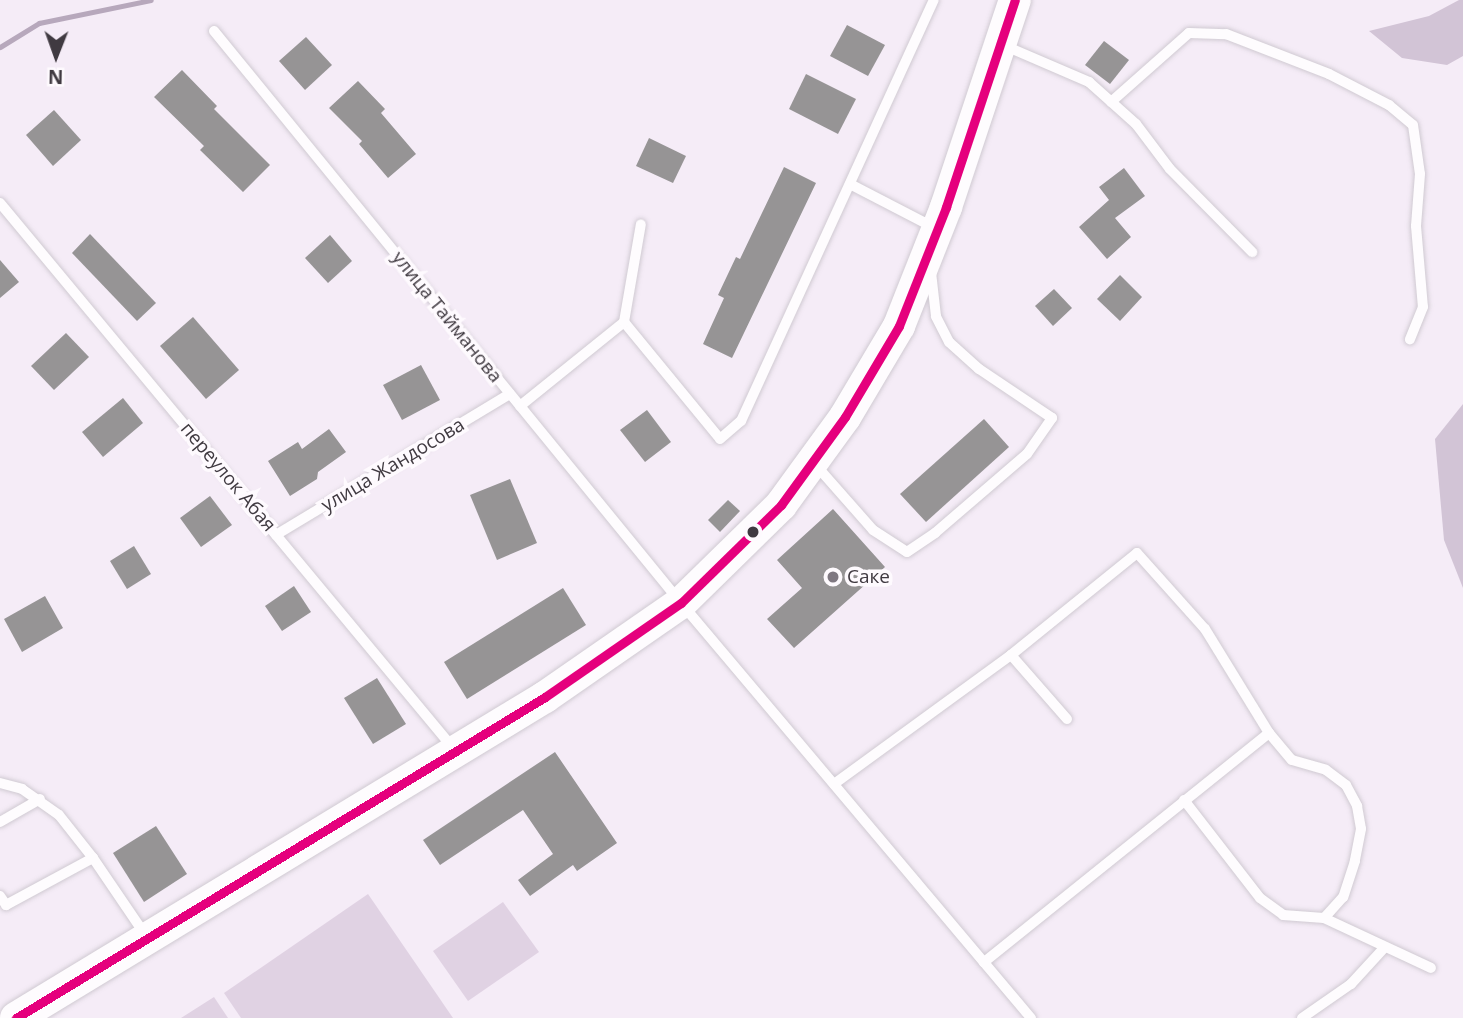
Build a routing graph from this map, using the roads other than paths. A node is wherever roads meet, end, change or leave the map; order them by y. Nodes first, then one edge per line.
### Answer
1 (934, 0) edge
2 (1015, 0) edge
3 (214, 31) dead end
4 (1000, 44) junction
5 (1111, 102) junction
6 (850, 184) junction
7 (0, 203) edge
8 (641, 224) dead end
9 (933, 241) junction
10 (1252, 252) dead end
11 (624, 322) junction
12 (1410, 339) dead end
13 (510, 394) junction
14 (520, 406) junction
15 (813, 461) junction
16 (276, 535) junction
17 (681, 603) junction
18 (1012, 655) junction
19 (1067, 719) dead end
20 (1269, 733) junction
21 (456, 751) junction
22 (0, 783) edge
23 (834, 784) junction
24 (40, 799) junction
25 (1184, 800) junction
26 (0, 821) edge
27 (93, 858) junction
28 (0, 896) edge
29 (1324, 918) junction
30 (147, 938) junction
31 (1385, 947) junction
32 (984, 962) junction
33 (1431, 968) dead end
34 (16, 1018) edge
35 (1031, 1018) edge
36 (1302, 1018) edge

1 - 6 lane
2 - 4 street
3 - 13 lane, улица Тайманова
4 - 5 lane
4 - 9 street
5 - 10 lane
5 - 12 lane
6 - 9 lane
6 - 11 lane
7 - 16 lane, переулок Абая
8 - 11 lane
9 - 15 street
9 - 15 lane
11 - 14 lane
13 - 14 lane, улица Тайманова
13 - 16 lane, улица Жандосова
14 - 17 lane, улица Тайманова
15 - 17 street
16 - 21 lane, переулок Абая
17 - 21 street
17 - 23 lane, улица Тайманова
18 - 19 lane
18 - 20 lane
18 - 23 lane
20 - 25 lane
20 - 29 lane
21 - 30 street
22 - 24 lane
23 - 32 lane, улица Тайманова
24 - 26 lane
24 - 27 lane
25 - 29 lane
25 - 32 lane
27 - 28 lane
27 - 30 lane
29 - 31 lane
30 - 34 street
31 - 33 lane
31 - 36 lane
32 - 35 lane, улица Тайманова

